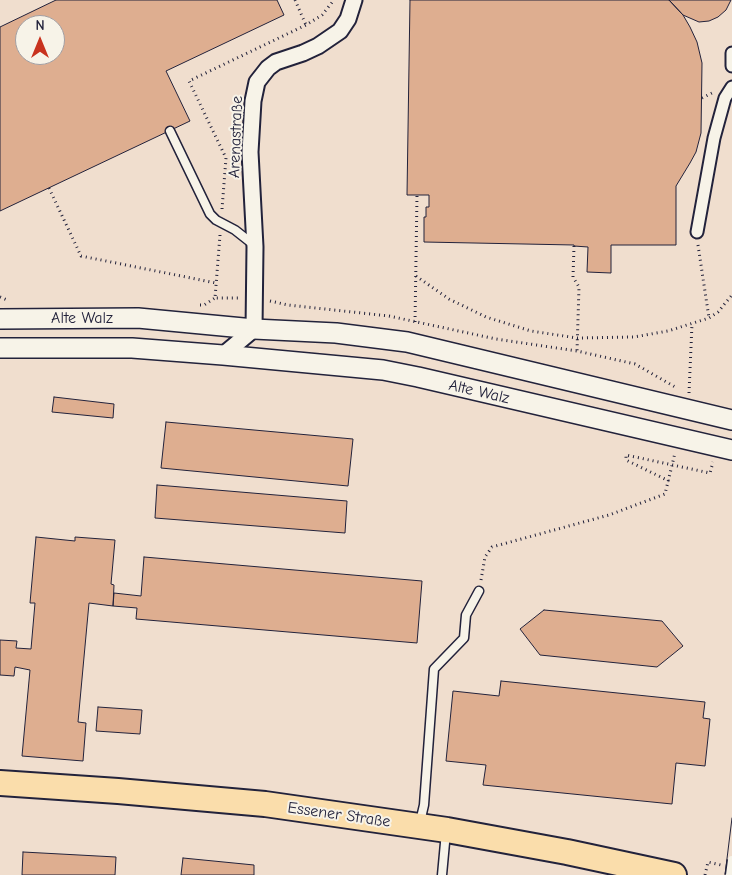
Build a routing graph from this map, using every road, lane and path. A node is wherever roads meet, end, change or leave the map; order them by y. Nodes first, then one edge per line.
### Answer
1 (294, 0) edge
2 (334, 0) edge
3 (354, 0) edge
4 (306, 25) junction
5 (732, 53) edge
6 (732, 66) edge
7 (732, 87) edge
8 (170, 131) dead end
9 (49, 188) dead end
10 (417, 195) dead end
11 (221, 223) junction
12 (697, 232) dead end
13 (698, 245) dead end
14 (574, 246) dead end
15 (255, 247) junction
16 (416, 276) junction
17 (216, 283) junction
18 (732, 295) edge
19 (254, 298) junction
20 (709, 318) junction
21 (0, 319) edge
22 (414, 322) junction
23 (692, 324) junction
24 (254, 329) junction
25 (577, 338) junction
26 (0, 348) edge
27 (577, 352) junction
28 (222, 355) junction
29 (690, 400) junction
30 (732, 420) edge
31 (732, 450) edge
32 (674, 458) dead end
33 (704, 460) dead end
34 (672, 466) junction
35 (668, 481) junction
36 (479, 591) joint
37 (0, 783) edge
38 (419, 826) junction
39 (446, 830) junction
40 (732, 860) edge
41 (708, 862) dead end
42 (442, 875) edge
43 (674, 875) edge
44 (705, 875) edge
45 (730, 875) edge

1 - 4 path
2 - 4 path
3 - 15 street, Arenastraße
4 - 11 path
5 - 6 street
7 - 12 street
8 - 11 lane
9 - 17 path
10 - 16 path
11 - 15 lane
11 - 17 path
13 - 20 path
14 - 25 path
15 - 19 street, Arenastraße
16 - 22 path
16 - 25 path
17 - 19 path
18 - 20 path
19 - 22 path
19 - 24 street, Arenastraße
20 - 23 path
21 - 24 street, Alte Walz
22 - 27 path
23 - 25 path
23 - 29 path
24 - 28 street
24 - 29 street, Alte Walz
25 - 27 path
26 - 28 street, Alte Walz
27 - 29 path
28 - 31 street, Alte Walz
29 - 30 street, Alte Walz
32 - 34 path
33 - 34 path
34 - 35 path
34 - 35 path
35 - 36 path
36 - 38 lane
37 - 38 main road, Essener Straße
38 - 39 main road, Essener Straße
39 - 42 lane
39 - 43 main road, Essener Straße
40 - 45 lane, bridge
41 - 44 path

